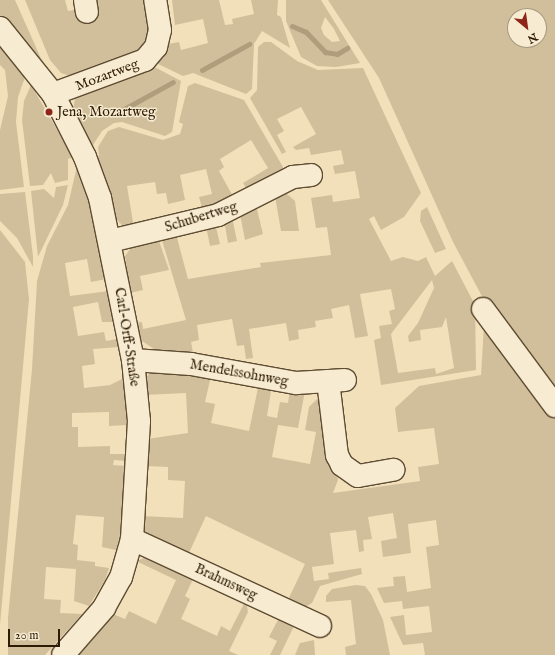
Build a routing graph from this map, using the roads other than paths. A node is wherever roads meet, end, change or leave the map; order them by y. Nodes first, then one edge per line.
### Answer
1 (154, 0) edge
2 (0, 28) edge
3 (53, 94) junction
4 (310, 174) dead end
5 (110, 241) junction
6 (483, 309) dead end
7 (133, 360) junction
8 (555, 406) edge
9 (393, 470) dead end
10 (132, 539) junction
11 (320, 626) dead end
12 (63, 655) edge

1 - 3 street, Mozartweg
2 - 3 street, Carl-Orff-Straße
3 - 5 street, Carl-Orff-Straße
4 - 5 street, Schubertweg
5 - 7 street, Carl-Orff-Straße
6 - 8 street
7 - 9 street, Mendelssohnweg
7 - 10 street, Carl-Orff-Straße
10 - 11 street, Brahmsweg
10 - 12 street, Carl-Orff-Straße

